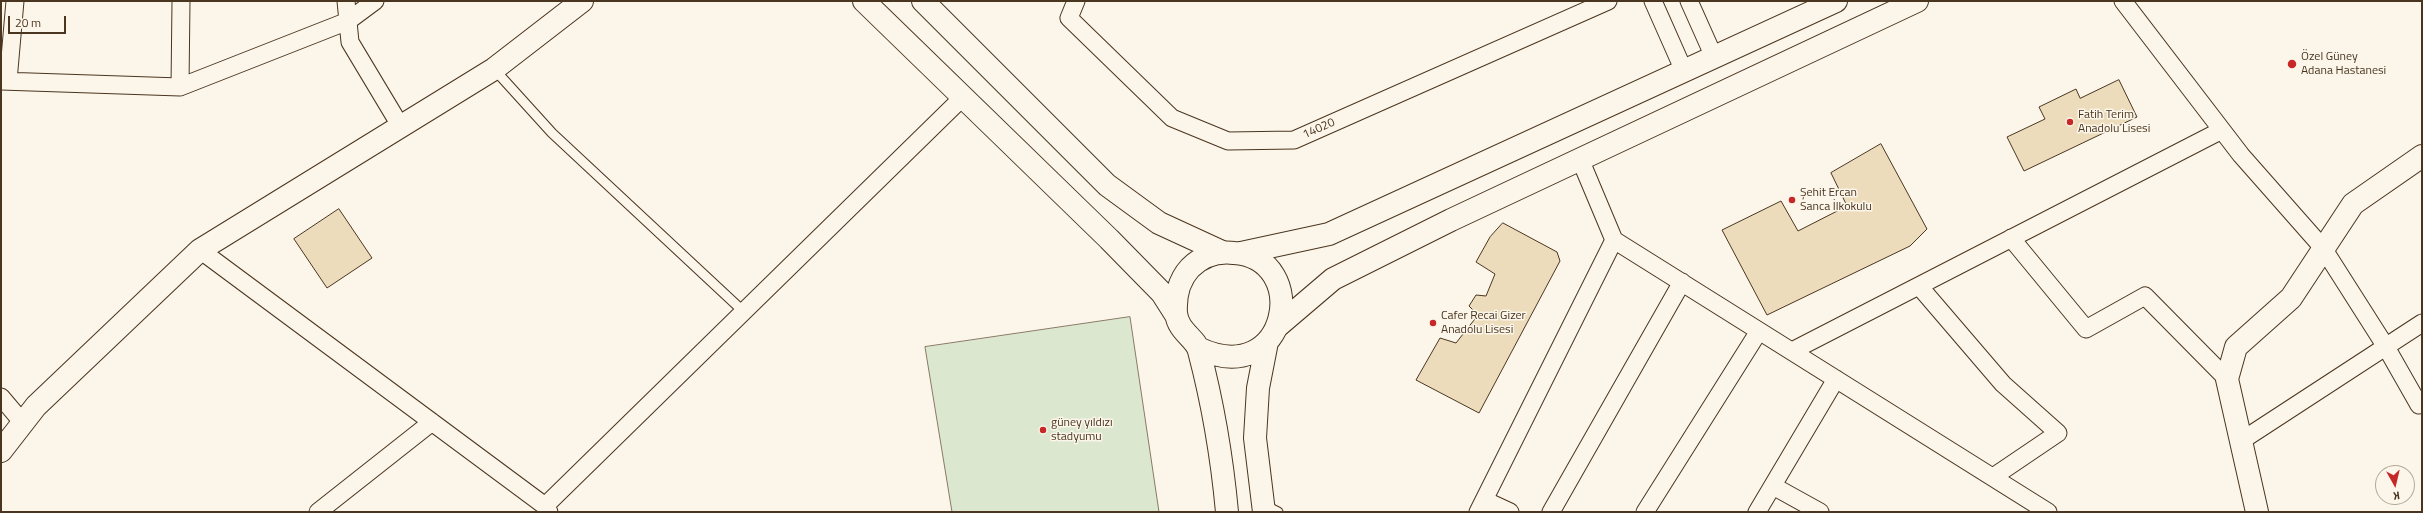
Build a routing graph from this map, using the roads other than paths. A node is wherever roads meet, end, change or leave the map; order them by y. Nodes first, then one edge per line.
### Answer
1 (15, 1) edge
2 (180, 1) edge
3 (346, 1) edge
4 (375, 1) edge
5 (582, 1) edge
6 (864, 1) edge
7 (925, 1) edge
8 (1076, 1) edge
9 (1608, 1) edge
10 (1653, 1) edge
11 (1689, 1) edge
12 (1836, 1) edge
13 (1917, 1) edge
14 (2123, 1) edge
15 (348, 21) junction
16 (1714, 57) junction
17 (494, 69) junction
18 (1684, 71) junction
19 (5, 81) edge
20 (180, 87) junction
21 (963, 97) junction
22 (401, 127) junction
23 (2222, 130) junction
24 (2422, 156) edge
25 (1580, 159) junction
26 (2011, 238) junction
27 (1614, 240) junction
28 (2323, 248) junction
29 (200, 250) junction
30 (1232, 252) junction
31 (1682, 282) junction
32 (1919, 286) junction
33 (744, 312) junction
34 (1176, 315) junction
35 (2422, 323) edge
36 (1759, 331) junction
37 (1273, 334) junction
38 (2386, 347) junction
39 (1198, 348) junction
40 (1792, 351) junction
41 (1836, 379) junction
42 (2227, 379) junction
43 (1, 397) edge
44 (2419, 405) dead end
45 (432, 422) junction
46 (23, 423) junction
47 (2241, 441) junction
48 (1, 451) edge
49 (1993, 477) junction
50 (1773, 486) junction
51 (1481, 506) edge
52 (547, 509) edge
53 (1268, 510) edge
54 (318, 512) edge
55 (1227, 512) edge
56 (1510, 512) edge
57 (1551, 512) edge
58 (1645, 512) edge
59 (1758, 512) edge
60 (1820, 512) edge
61 (2048, 512) edge
62 (2257, 512) edge

1 - 19 street
2 - 20 street
3 - 15 street
4 - 15 street
5 - 17 main road
6 - 21 main road
7 - 30 main road
8 - 9 street, 14020
10 - 18 street
11 - 16 street
12 - 16 main road
13 - 25 main road
14 - 23 street
15 - 20 street
15 - 22 street
16 - 18 main road
17 - 22 main road
17 - 33 lane
18 - 30 main road
19 - 20 street
21 - 33 street
21 - 34 main road
22 - 29 main road
23 - 26 street
23 - 28 street
24 - 28 main road
25 - 27 street
25 - 37 main road
26 - 32 street
26 - 42 street
27 - 31 street
27 - 51 street
28 - 38 street
28 - 42 main road
29 - 45 street
29 - 46 main road
30 - 34 main road
30 - 37 main road
31 - 36 street
31 - 57 street
32 - 40 street
32 - 49 street
33 - 52 street
34 - 39 main road
35 - 38 street
36 - 40 street
36 - 58 street
37 - 39 main road
37 - 53 main road
38 - 44 street
38 - 47 street
39 - 55 main road
40 - 41 street
41 - 49 street
41 - 50 street
42 - 47 main road
43 - 46 street
45 - 52 street
45 - 54 street
46 - 48 main road
47 - 62 main road
49 - 61 street
50 - 59 street
50 - 60 street
51 - 56 street

